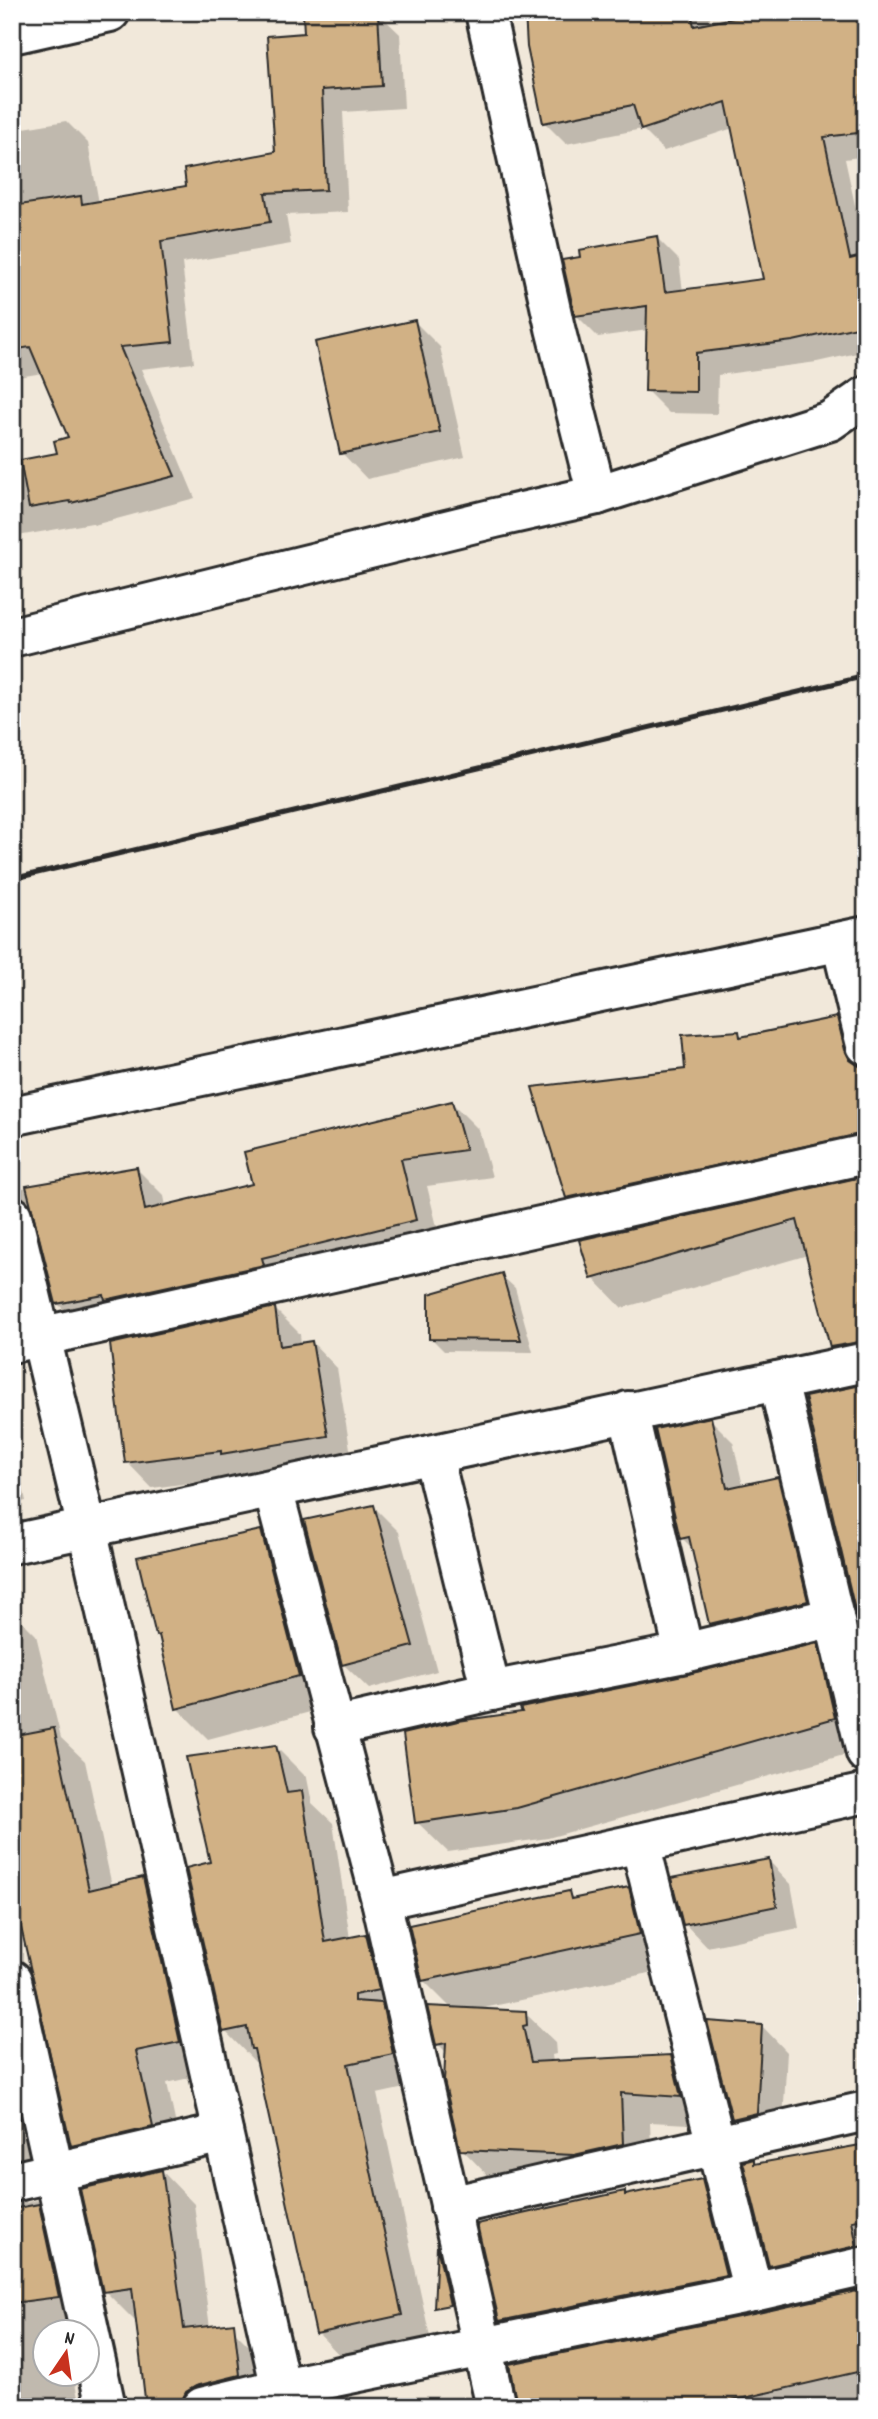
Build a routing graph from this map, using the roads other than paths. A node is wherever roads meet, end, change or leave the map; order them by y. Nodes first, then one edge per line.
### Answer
1 (110, 12) edge
2 (485, 12) edge
3 (12, 34) edge
4 (866, 396) edge
5 (597, 495) junction
6 (12, 637) edge
7 (853, 939) edge
8 (866, 1045) edge
9 (12, 1116) edge
10 (866, 1154) edge
11 (12, 1216) edge
12 (27, 1340) edge
13 (866, 1362) edge
14 (778, 1381) junction
15 (628, 1411) junction
16 (433, 1455) junction
17 (272, 1489) junction
18 (87, 1528) junction
19 (12, 1544) edge
20 (834, 1617) junction
21 (684, 1653) junction
22 (491, 1691) junction
23 (334, 1727) junction
24 (866, 1753) edge
25 (866, 1793) edge
26 (640, 1843) junction
27 (380, 1900) junction
28 (12, 1980) edge
29 (866, 2110) edge
30 (223, 2133) junction
31 (716, 2146) junction
32 (55, 2174) junction
33 (12, 2182) edge
34 (450, 2206) junction
35 (866, 2266) edge
36 (753, 2292) junction
37 (482, 2348) junction
38 (283, 2397) edge
39 (106, 2407) edge
40 (202, 2407) edge
41 (496, 2407) edge

1 - 3 street
2 - 5 street
4 - 5 street
5 - 6 street
7 - 8 street
7 - 9 street
10 - 12 street
11 - 12 street
12 - 18 street
13 - 14 street
14 - 15 street
14 - 20 street
15 - 16 street
15 - 21 street
16 - 17 street
16 - 22 street
17 - 18 street
17 - 23 street
18 - 19 street
18 - 30 street
20 - 21 street
20 - 24 street
21 - 22 street
22 - 23 street
23 - 27 street
25 - 26 street
26 - 27 street
26 - 31 street
27 - 34 street
28 - 32 street
29 - 31 street
30 - 32 street
30 - 38 street
31 - 34 street
31 - 36 street
32 - 33 street
32 - 39 street
34 - 37 street
35 - 36 street
36 - 37 street
37 - 38 street
37 - 41 street
38 - 40 street

